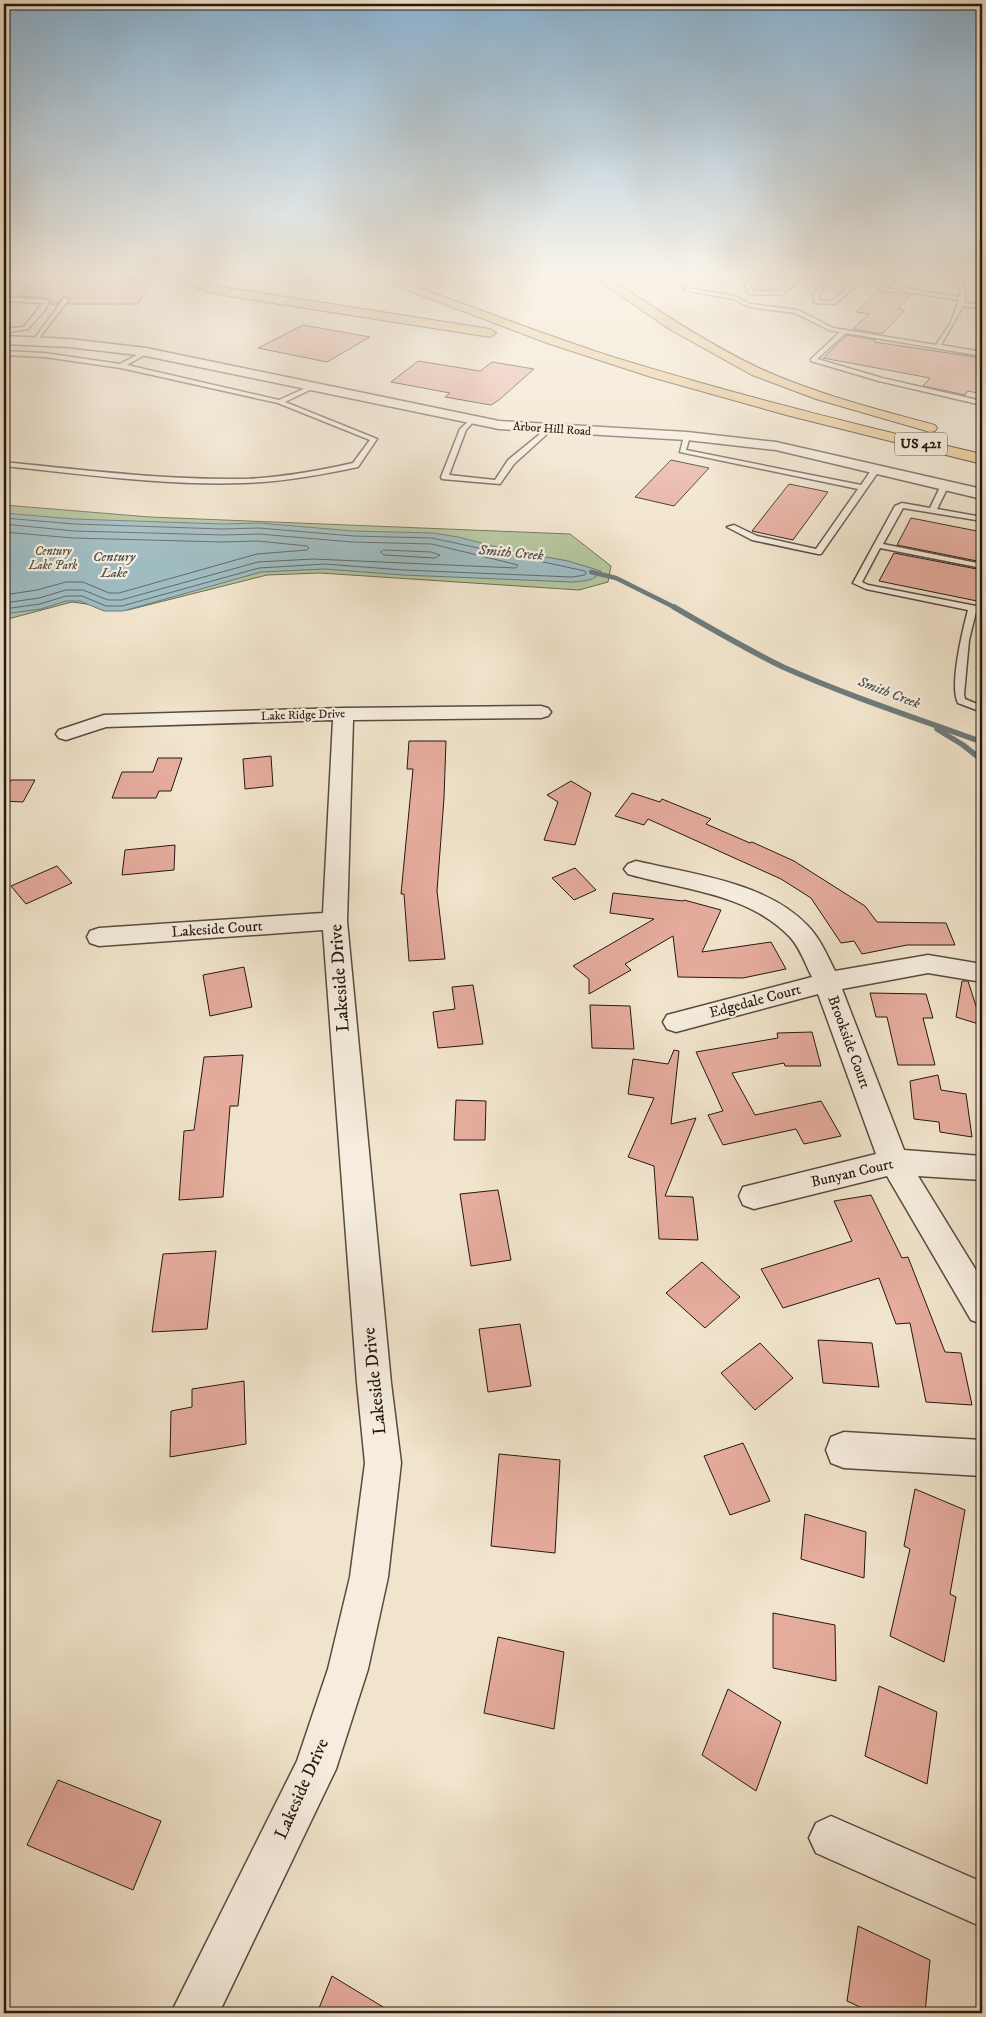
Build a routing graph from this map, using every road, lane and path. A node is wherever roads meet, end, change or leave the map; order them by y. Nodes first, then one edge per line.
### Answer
1 (139, 370) edge
2 (236, 370) edge
3 (673, 370) edge
4 (681, 370) edge
5 (754, 370) edge
6 (847, 370) edge
7 (701, 374) dead end
8 (314, 386) junction
9 (770, 392) dead end
10 (280, 402) junction
11 (982, 403) edge
12 (472, 420) junction
13 (544, 429) junction
14 (687, 436) junction
15 (982, 459) edge
16 (4, 464) edge
17 (877, 468) junction
18 (945, 485) junction
19 (863, 488) junction
20 (982, 494) edge
21 (933, 509) junction
22 (982, 519) edge
23 (731, 527) dead end
24 (878, 545) junction
25 (982, 566) edge
26 (973, 608) junction
27 (982, 610) edge
28 (982, 709) edge
29 (541, 712) dead end
30 (343, 714) junction
31 (66, 734) dead end
32 (636, 869) dead end
33 (335, 921) junction
34 (99, 938) dead end
35 (982, 973) edge
36 (827, 982) junction
37 (676, 1022) dead end
38 (894, 1162) junction
39 (982, 1168) edge
40 (754, 1196) dead end
41 (982, 1309) edge
42 (844, 1450) dead end
43 (982, 1458) edge
44 (831, 1838) dead end
45 (982, 1904) edge
46 (194, 2013) edge

1 - 10 lane
2 - 8 street, Arbor Hill Road
3 - 15 highway, US 421
4 - 7 highway, US 421
5 - 9 highway, US 421
6 - 11 lane
8 - 10 lane
8 - 12 street, Arbor Hill Road
10 - 16 lane
12 - 13 street, Arbor Hill Road
12 - 13 lane
13 - 14 street, Arbor Hill Road
14 - 17 street, Arbor Hill Road
14 - 19 lane
17 - 18 street, Arbor Hill Road
17 - 19 lane
18 - 20 street, Arbor Hill Road
18 - 21 lane
19 - 23 lane
21 - 22 lane
21 - 24 lane
24 - 25 lane
24 - 26 lane
26 - 27 lane
26 - 28 lane
29 - 30 street, Lake Ridge Drive
30 - 31 street, Lake Ridge Drive
30 - 33 street, Lakeside Drive
32 - 36 street, Brookside Court
33 - 34 street, Lakeside Court
33 - 46 street, Lakeside Drive
35 - 36 street, Edgedale Court
36 - 37 street, Edgedale Court
36 - 38 street, Brookside Court
38 - 39 street, Bunyan Court
38 - 40 street, Bunyan Court
38 - 41 street, Brookside Court
42 - 43 street
44 - 45 street

